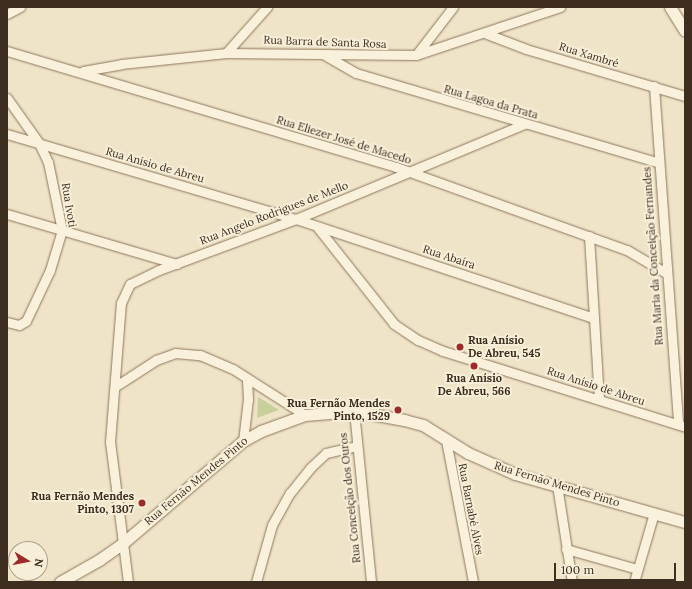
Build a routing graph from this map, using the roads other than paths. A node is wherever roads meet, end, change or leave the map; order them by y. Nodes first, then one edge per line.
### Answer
1 (20, 7) edge
2 (267, 7) edge
3 (453, 7) edge
4 (560, 7) edge
5 (670, 7) edge
6 (7, 14) edge
7 (685, 31) edge
8 (487, 34) junction
9 (7, 51) edge
10 (226, 53) junction
11 (322, 53) junction
12 (416, 55) junction
13 (81, 71) junction
14 (654, 86) junction
15 (685, 96) edge
16 (7, 98) edge
17 (524, 124) junction
18 (7, 134) edge
19 (39, 143) junction
20 (659, 163) junction
21 (410, 172) junction
22 (7, 214) edge
23 (296, 219) junction
24 (317, 226) junction
25 (62, 230) junction
26 (589, 236) junction
27 (177, 264) junction
28 (666, 273) junction
29 (594, 318) junction
30 (7, 322) edge
31 (248, 378) junction
32 (116, 386) junction
33 (599, 399) junction
34 (354, 412) junction
35 (305, 415) junction
36 (682, 426) edge
37 (446, 440) junction
38 (242, 441) junction
39 (356, 446) junction
40 (557, 485) junction
41 (654, 513) junction
42 (685, 522) edge
43 (123, 543) junction
44 (566, 549) junction
45 (637, 569) junction
46 (60, 582) edge
47 (128, 582) edge
48 (256, 582) edge
49 (371, 582) edge
50 (473, 582) edge
51 (572, 582) edge
52 (634, 582) edge

1 - 6 street
2 - 10 street
3 - 12 street
4 - 8 street, Rua Barra de Santa Rosa
5 - 7 street
8 - 12 street, Rua Barra de Santa Rosa
8 - 14 street, Rua Xambré
9 - 13 street, Rua Eliezer José de Macedo
10 - 11 street, Rua Barra de Santa Rosa
10 - 13 street, Rua Barra de Santa Rosa
11 - 12 street, Rua Barra de Santa Rosa
11 - 17 street, Rua Lagoa da Prata
13 - 21 street, Rua Eliezer José de Macedo
14 - 15 street, Rua Xambré
14 - 20 street, Rua Maria da Conceição Fernandes
16 - 19 street, Rua Ivoti
17 - 20 street, Rua Lagoa da Prata
17 - 21 street, Rua Angelo Rodrigues de Mello
18 - 19 street, Rua Anísio de Abreu
19 - 23 street, Rua Anísio de Abreu
19 - 25 street, Rua Ivoti
20 - 28 street, Rua Maria da Conceição Fernandes
21 - 23 street, Rua Angelo Rodrigues de Mello
21 - 26 street, Rua Eliezer José de Macedo
22 - 25 street
23 - 24 street, Rua Abaíra
23 - 27 street, Rua Angelo Rodrigues de Mello
24 - 29 street, Rua Abaíra
24 - 33 street, Rua Anísio de Abreu
25 - 27 street
25 - 30 street, Rua Ivoti
26 - 28 street, Rua Eliezer José de Macedo
26 - 29 street
27 - 32 street, Rua Angelo Rodrigues de Mello
28 - 36 street, Rua Maria da Conceição Fernandes
29 - 33 street
31 - 32 street
31 - 35 street
31 - 38 street
32 - 43 street, Rua Angelo Rodrigues de Mello
33 - 36 street, Rua Anísio de Abreu
34 - 35 street, Rua Fernão Mendes Pinto
34 - 37 street, Rua Fernão Mendes Pinto
34 - 39 street, Rua Conceição dos Ouros
35 - 38 street, Rua Fernão Mendes Pinto
37 - 40 street, Rua Fernão Mendes Pinto
37 - 50 street, Rua Barnabé Alves
38 - 43 street, Rua Fernão Mendes Pinto
39 - 48 street
39 - 49 street, Rua Conceição dos Ouros
40 - 41 street, Rua Fernão Mendes Pinto
40 - 44 street
41 - 42 street, Rua Fernão Mendes Pinto
41 - 45 street
43 - 46 street, Rua Fernão Mendes Pinto
43 - 47 street, Rua Angelo Rodrigues de Mello
44 - 45 street
44 - 51 street
45 - 52 street

